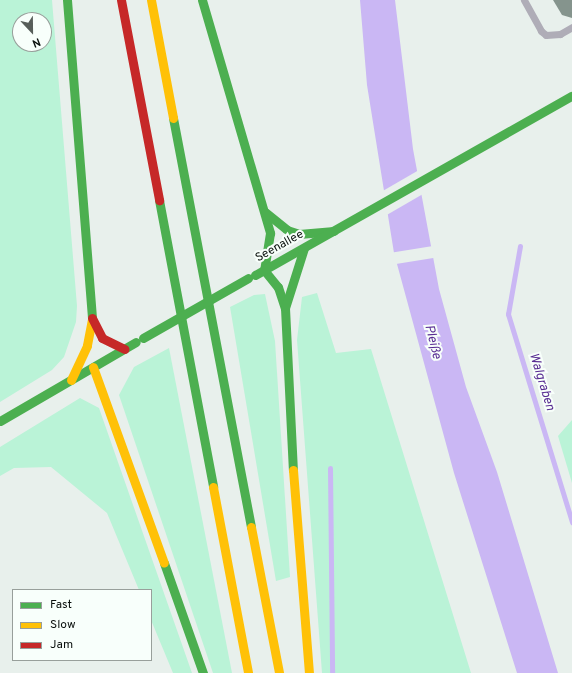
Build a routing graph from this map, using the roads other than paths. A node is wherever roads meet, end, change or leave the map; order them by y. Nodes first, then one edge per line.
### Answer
1 (67, 0) edge
2 (121, 0) edge
3 (152, 0) edge
4 (202, 0) edge
5 (524, 0) edge
6 (572, 27) edge
7 (572, 96) edge
8 (265, 212) junction
9 (334, 231) junction
10 (304, 248) junction
11 (264, 270) junction
12 (285, 308) junction
13 (92, 318) junction
14 (125, 349) junction
15 (93, 367) junction
16 (71, 380) junction
17 (0, 421) edge
18 (203, 673) edge
19 (248, 673) edge
20 (280, 673) edge
21 (309, 673) edge

1 - 13 main road
2 - 19 main road
3 - 20 main road
4 - 8 main road
5 - 6 lane
7 - 9 main road, Seenallee
8 - 9 main road
8 - 11 main road
9 - 10 main road, Seenallee
10 - 11 main road, Seenallee
10 - 12 main road
11 - 12 main road
11 - 14 main road, Seenallee, bridge
12 - 21 main road
13 - 14 main road
13 - 16 main road
14 - 15 main road, Seenallee
15 - 16 main road, Seenallee
15 - 18 main road
16 - 17 main road, Seenallee

